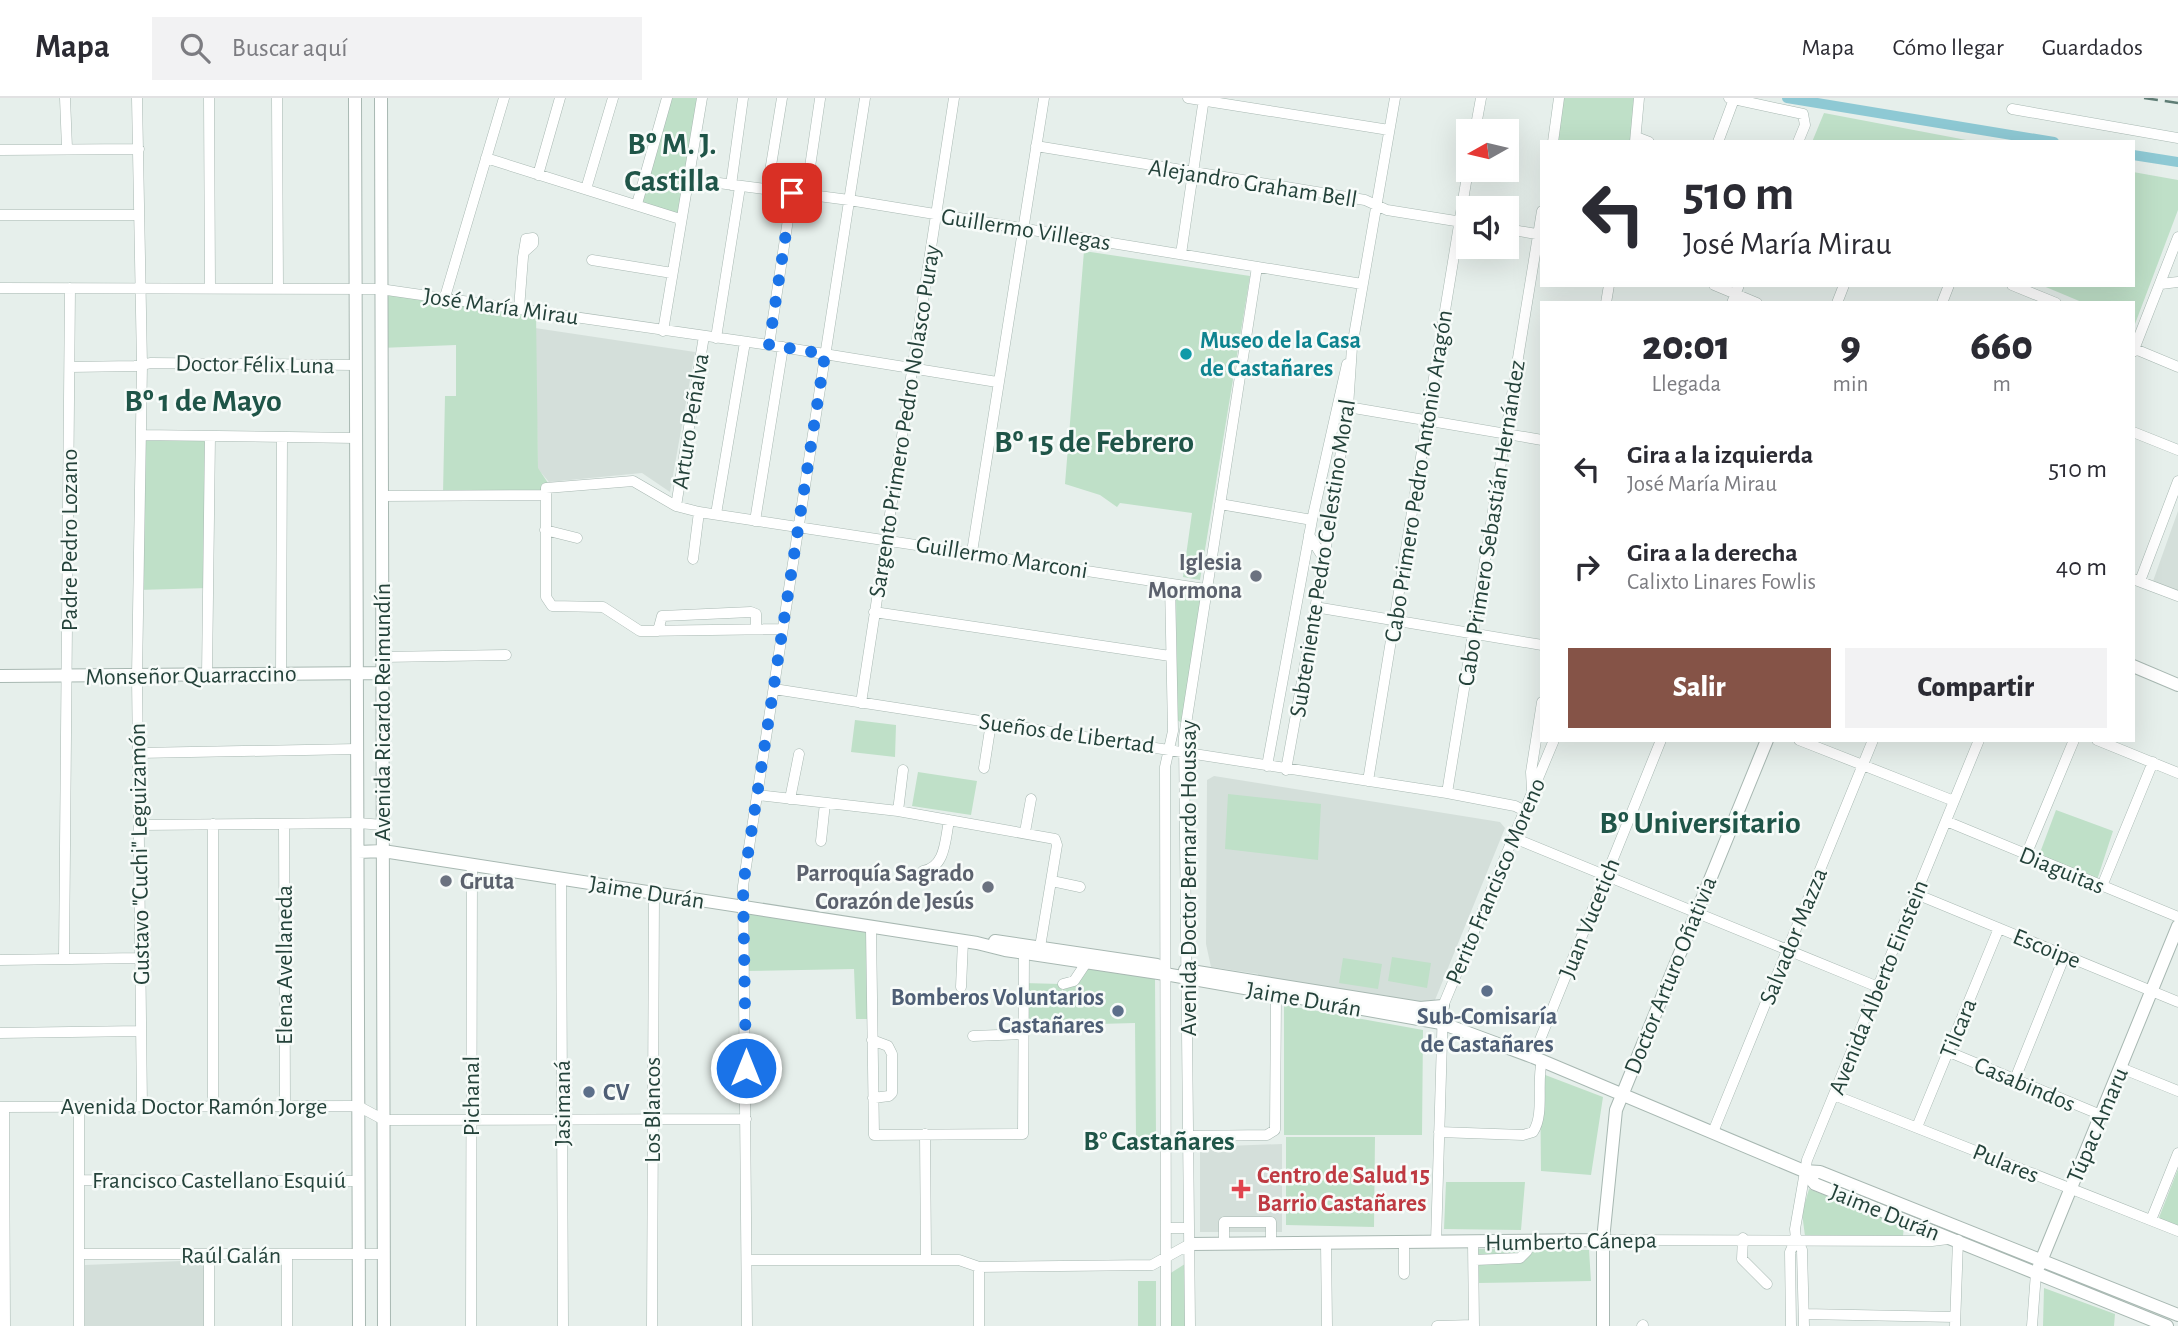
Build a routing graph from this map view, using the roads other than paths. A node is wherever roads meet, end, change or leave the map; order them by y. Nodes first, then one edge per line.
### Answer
1 (65, 98) edge
2 (137, 98) edge
3 (209, 98) edge
4 (277, 98) edge
5 (355, 98) edge
6 (381, 98) edge
7 (504, 98) edge
8 (560, 98) edge
9 (613, 98) edge
10 (667, 98) edge
11 (702, 98) edge
12 (743, 98) edge
13 (782, 98) edge
14 (865, 98) edge
15 (954, 98) edge
16 (1044, 98) edge
17 (1188, 98) edge
18 (1395, 98) edge
19 (1481, 98) edge
20 (1559, 98) edge
21 (1639, 98) edge
22 (1728, 98) edge
23 (820, 99) edge
24 (1204, 99) edge
25 (1734, 99) edge
26 (2012, 109) dead end
27 (1477, 119) edge
28 (1389, 130) junction
29 (2178, 138) edge
30 (1636, 139) edge
31 (1553, 140) edge
32 (1719, 140) edge
33 (1799, 140) edge
34 (1037, 146) junction
35 (66, 148) junction
36 (139, 149) junction
37 (0, 150) edge
38 (486, 158) junction
39 (1192, 173) junction
40 (538, 175) junction
41 (688, 179) junction
42 (736, 186) junction
43 (586, 189) junction
44 (767, 190) junction
45 (792, 193) junction
46 (806, 194) junction
47 (849, 200) junction
48 (636, 204) junction
49 (1377, 205) junction
50 (936, 214) junction
51 (0, 215) edge
52 (138, 215) junction
53 (680, 219) junction
54 (1456, 220) edge
55 (1022, 228) junction
56 (1519, 231) edge
57 (1540, 235) edge
58 (2178, 237) edge
59 (524, 252) dead end
60 (1181, 254) junction
61 (1457, 259) edge
62 (592, 260) dead end
63 (1257, 267) junction
64 (672, 272) junction
65 (2178, 282) edge
66 (1362, 284) junction
67 (2161, 284) junction
68 (1719, 287) edge
69 (2017, 287) edge
70 (0, 288) edge
71 (70, 288) junction
72 (210, 288) junction
73 (356, 288) junction
74 (141, 289) junction
75 (278, 289) junction
76 (380, 289) junction
77 (1735, 294) edge
78 (445, 297) junction
79 (1752, 301) edge
80 (2050, 301) edge
81 (519, 309) junction
82 (663, 331) junction
83 (704, 336) junction
84 (2136, 336) edge
85 (716, 338) junction
86 (745, 342) junction
87 (769, 345) junction
88 (783, 347) junction
89 (1352, 347) junction
90 (2135, 351) edge
91 (825, 354) junction
92 (142, 365) junction
93 (356, 365) junction
94 (70, 367) junction
95 (2178, 367) edge
96 (912, 369) junction
97 (997, 382) junction
98 (1335, 405) junction
99 (1348, 407) junction
100 (1427, 421) junction
101 (2135, 433) edge
102 (141, 435) junction
103 (1506, 435) junction
104 (211, 436) junction
105 (282, 437) junction
106 (356, 438) junction
107 (1540, 440) edge
108 (2178, 450) edge
109 (2178, 481) edge
110 (545, 495) junction
111 (381, 496) junction
112 (1220, 504) junction
113 (676, 506) junction
114 (699, 512) junction
115 (716, 514) junction
116 (1312, 520) junction
117 (755, 521) junction
118 (798, 526) junction
119 (545, 530) junction
120 (1309, 535) junction
121 (577, 538) dead end
122 (887, 538) junction
123 (972, 552) junction
124 (693, 559) dead end
125 (1324, 559) junction
126 (2137, 580) edge
127 (1170, 584) junction
128 (1205, 589) junction
129 (2178, 596) edge
130 (1315, 607) junction
131 (874, 612) junction
132 (1395, 621) junction
133 (756, 629) junction
134 (782, 629) junction
135 (658, 631) junction
136 (1473, 633) junction
137 (1540, 645) edge
138 (1308, 650) junction
139 (506, 654) dead end
140 (1288, 655) junction
141 (1170, 656) junction
142 (382, 657) junction
143 (2135, 667) edge
144 (382, 673) junction
145 (281, 674) junction
146 (357, 674) junction
147 (207, 675) junction
148 (0, 676) edge
149 (68, 676) junction
150 (137, 676) junction
151 (2178, 685) edge
152 (774, 689) junction
153 (861, 703) junction
154 (1540, 715) edge
155 (991, 723) junction
156 (1553, 742) edge
157 (1660, 742) edge
158 (1766, 742) edge
159 (1804, 742) edge
160 (1872, 742) edge
161 (1978, 742) edge
162 (2073, 742) edge
163 (2102, 742) edge
164 (1168, 748) junction
165 (357, 749) junction
166 (1185, 751) junction
167 (138, 753) junction
168 (799, 754) dead end
169 (2153, 762) junction
170 (1267, 766) junction
171 (1862, 766) junction
172 (984, 768) dead end
173 (1286, 769) junction
174 (903, 770) dead end
175 (2178, 772) edge
176 (1368, 781) junction
177 (1447, 793) junction
178 (1532, 794) junction
179 (758, 795) junction
180 (790, 799) junction
181 (1031, 799) dead end
182 (1954, 802) junction
183 (825, 803) junction
184 (898, 811) junction
185 (1525, 811) junction
186 (949, 821) junction
187 (1946, 821) junction
188 (358, 823) junction
189 (214, 824) junction
190 (284, 824) junction
191 (139, 825) junction
192 (383, 825) junction
193 (1025, 832) junction
194 (1514, 838) junction
195 (821, 841) dead end
196 (383, 851) junction
197 (358, 852) junction
198 (2026, 855) junction
199 (472, 866) junction
200 (923, 871) dead end
201 (1606, 874) junction
202 (561, 879) junction
203 (1052, 881) junction
204 (2102, 886) junction
205 (1080, 887) dead end
206 (654, 893) junction
207 (1916, 894) junction
208 (744, 908) junction
209 (1697, 913) junction
210 (2178, 917) edge
211 (2178, 926) edge
212 (1999, 928) junction
213 (871, 929) junction
214 (963, 941) junction
215 (977, 943) junction
216 (1787, 950) junction
217 (1039, 951) junction
218 (1024, 953) junction
219 (2065, 955) junction
220 (140, 958) junction
221 (64, 959) junction
222 (0, 960) edge
223 (1086, 963) junction
224 (1165, 971) junction
225 (1186, 974) junction
226 (1063, 984) dead end
227 (961, 987) dead end
228 (1878, 987) junction
229 (2152, 991) junction
230 (1276, 994) junction
231 (2178, 1002) edge
232 (1443, 1006) junction
233 (1441, 1023) junction
234 (141, 1031) junction
235 (0, 1033) edge
236 (1023, 1034) junction
237 (973, 1035) dead end
238 (872, 1041) junction
239 (1949, 1052) junction
240 (1537, 1059) junction
241 (2121, 1068) junction
242 (2015, 1079) junction
243 (2178, 1091) edge
244 (1621, 1094) junction
245 (1834, 1095) junction
246 (873, 1098) junction
247 (358, 1106) junction
248 (2, 1107) edge
249 (79, 1107) junction
250 (142, 1107) junction
251 (213, 1107) junction
252 (285, 1107) junction
253 (2101, 1115) junction
254 (562, 1118) junction
255 (652, 1119) junction
256 (746, 1119) junction
257 (384, 1120) junction
258 (471, 1120) junction
259 (1917, 1127) junction
260 (1439, 1132) junction
261 (1713, 1132) junction
262 (925, 1134) junction
263 (1189, 1136) junction
264 (2178, 1153) edge
265 (1804, 1171) junction
266 (79, 1180) junction
267 (358, 1181) junction
268 (2070, 1190) junction
269 (2151, 1220) junction
270 (1167, 1228) junction
271 (1189, 1228) junction
272 (2178, 1231) edge
273 (1743, 1238) junction
274 (1796, 1239) junction
275 (1955, 1239) junction
276 (1602, 1240) junction
277 (1528, 1241) junction
278 (1224, 1242) junction
279 (1271, 1242) junction
280 (1436, 1242) junction
281 (1473, 1242) junction
282 (1326, 1243) junction
283 (1405, 1243) junction
284 (1190, 1244) junction
285 (359, 1253) junction
286 (79, 1254) junction
287 (384, 1254) junction
288 (209, 1255) junction
289 (287, 1255) junction
290 (1167, 1259) junction
291 (747, 1260) junction
292 (926, 1260) junction
293 (1475, 1260) junction
294 (979, 1267) junction
295 (2038, 1267) junction
296 (1404, 1274) dead end
297 (1767, 1284) dead end
298 (1804, 1314) junction
299 (2178, 1315) edge
300 (1955, 1322) edge
301 (5, 1326) edge
302 (79, 1326) edge
303 (209, 1326) edge
304 (287, 1326) edge
305 (359, 1326) edge
306 (384, 1326) edge
307 (471, 1326) edge
308 (563, 1326) edge
309 (652, 1326) edge
310 (747, 1326) edge
311 (979, 1326) edge
312 (1166, 1326) edge
313 (1190, 1326) edge
314 (1326, 1326) edge
315 (1437, 1326) edge
316 (1474, 1326) edge
317 (1603, 1326) edge
318 (1791, 1326) edge
319 (1804, 1326) edge
320 (2032, 1326) edge
321 (2168, 1326) edge

1 - 35 street
2 - 36 street, Gustavo "Cuchi" Leguizamón
3 - 72 street
4 - 75 street
5 - 73 street, Avenida Ricardo Reimundín
6 - 76 street, Avenida Ricardo Reimundín
7 - 38 street
8 - 40 street
9 - 43 street
10 - 48 street
11 - 41 street
12 - 42 street, Arturo Peñalva
13 - 44 street
14 - 47 street
15 - 50 street, Sargento Primero Pedro Nolasco Puray
16 - 34 street
17 - 24 street
18 - 28 street, Subteniente Pedro Celestino Moral
19 - 27 street
20 - 31 street
21 - 30 street
22 - 25 street
23 - 46 street
24 - 28 street
24 - 39 street
25 - 32 street
25 - 33 street
26 - 29 street
28 - 49 street, Subteniente Pedro Celestino Moral
34 - 39 street, Alejandro Graham Bell
34 - 55 street
35 - 36 street
35 - 37 street
36 - 52 street, Gustavo "Cuchi" Leguizamón
38 - 40 street
38 - 78 street
39 - 49 street, Alejandro Graham Bell
39 - 60 street
40 - 43 street
41 - 42 street, Guillermo Villegas
41 - 53 street
42 - 44 street, Guillermo Villegas
42 - 85 street, Arturo Peñalva
43 - 48 street
44 - 45 street, Guillermo Villegas
45 - 46 street, Guillermo Villegas
45 - 87 street
46 - 47 street, Guillermo Villegas
47 - 50 street, Guillermo Villegas
47 - 91 street
48 - 53 street
49 - 54 street, Alejandro Graham Bell
49 - 66 street, Subteniente Pedro Celestino Moral
50 - 55 street, Guillermo Villegas
50 - 96 street, Sargento Primero Pedro Nolasco Puray
51 - 52 street
52 - 74 street, Gustavo "Cuchi" Leguizamón
53 - 64 street
55 - 60 street, Guillermo Villegas
55 - 97 street
56 - 57 street
57 - 103 street, Cabo Primero Sebastián Hernández
58 - 67 street
59 - 81 street
60 - 63 street, Guillermo Villegas
61 - 100 street, Cabo Primero Pedro Antonio Aragón
62 - 64 street
63 - 66 street, Guillermo Villegas
63 - 112 street, Avenida Doctor Bernardo Houssay
64 - 82 street
65 - 67 street
66 - 89 street, Subteniente Pedro Celestino Moral
67 - 84 street
68 - 77 street
69 - 80 street
70 - 71 street, José María Mirau
71 - 74 street, José María Mirau
71 - 94 street, Padre Pedro Lozano
72 - 74 street, José María Mirau
72 - 75 street, José María Mirau
73 - 75 street, José María Mirau
73 - 76 street, José María Mirau
73 - 93 street, Avenida Ricardo Reimundín
74 - 92 street, Gustavo "Cuchi" Leguizamón
76 - 78 street, José María Mirau
76 - 111 street, Avenida Ricardo Reimundín
77 - 79 street
78 - 81 street, José María Mirau
81 - 82 street, José María Mirau
82 - 83 street, José María Mirau
83 - 85 street, José María Mirau
83 - 113 street, Arturo Peñalva
85 - 86 street, José María Mirau
86 - 87 street, José María Mirau
86 - 115 street
87 - 88 street, José María Mirau
88 - 91 street, José María Mirau
88 - 117 street
89 - 98 street
89 - 99 street, Subteniente Pedro Celestino Moral
90 - 95 street
91 - 96 street, José María Mirau
91 - 118 street
92 - 93 street, Doctor Félix Luna
92 - 94 street, Doctor Félix Luna
92 - 102 street, Gustavo "Cuchi" Leguizamón
93 - 106 street, Avenida Ricardo Reimundín
94 - 149 street, Padre Pedro Lozano
96 - 97 street, José María Mirau
96 - 122 street, Sargento Primero Pedro Nolasco Puray
97 - 123 street
98 - 99 street
98 - 116 street
99 - 100 street
99 - 125 street, Subteniente Pedro Celestino Moral
100 - 103 street
100 - 132 street, Cabo Primero Pedro Antonio Aragón
101 - 108 street
102 - 104 street
102 - 150 street, Gustavo "Cuchi" Leguizamón
103 - 107 street
103 - 136 street, Cabo Primero Sebastián Hernández
104 - 105 street
104 - 147 street
105 - 106 street
105 - 145 street
106 - 146 street, Avenida Ricardo Reimundín
109 - 126 street
110 - 111 street
110 - 113 street, Guillermo Marconi
110 - 119 street
111 - 142 street, Avenida Ricardo Reimundín
112 - 116 street
112 - 128 street, Avenida Doctor Bernardo Houssay
113 - 114 street, Guillermo Marconi
114 - 115 street, Guillermo Marconi
114 - 124 street
115 - 117 street, Guillermo Marconi
116 - 120 street
117 - 118 street, Guillermo Marconi
118 - 122 street, Guillermo Marconi
118 - 134 street
119 - 121 street
119 - 135 street
120 - 125 street
120 - 140 street
122 - 123 street, Guillermo Marconi
122 - 131 street, Sargento Primero Pedro Nolasco Puray
123 - 127 street, Guillermo Marconi
125 - 130 street, Subteniente Pedro Celestino Moral
126 - 129 street
127 - 128 street, Guillermo Marconi
127 - 141 street, Avenida Doctor Bernardo Houssay
128 - 166 street, Avenida Doctor Bernardo Houssay
130 - 132 street
130 - 138 street, Subteniente Pedro Celestino Moral
131 - 141 street
131 - 153 street, Sargento Primero Pedro Nolasco Puray
132 - 136 street
132 - 176 street, Cabo Primero Pedro Antonio Aragón
133 - 134 street
133 - 135 street
133 - 135 street
134 - 152 street
136 - 137 street
136 - 177 street, Cabo Primero Sebastián Hernández
138 - 140 street
138 - 173 street, Subteniente Pedro Celestino Moral
139 - 142 street
140 - 170 street
141 - 164 street, Avenida Doctor Bernardo Houssay
142 - 144 street, Avenida Ricardo Reimundín
143 - 151 street
144 - 146 street, Monseñor Quarraccino
144 - 192 street, Avenida Ricardo Reimundín
145 - 146 street, Monseñor Quarraccino
145 - 147 street, Monseñor Quarraccino
146 - 165 street, Avenida Ricardo Reimundín
147 - 150 street, Monseñor Quarraccino
148 - 149 street, Monseñor Quarraccino
149 - 150 street, Monseñor Quarraccino
149 - 221 street, Padre Pedro Lozano
150 - 167 street, Gustavo "Cuchi" Leguizamón
152 - 153 street, Sueños de Libertad
152 - 179 street
153 - 155 street, Sueños de Libertad
154 - 178 street
155 - 164 street, Sueños de Libertad
155 - 172 street
156 - 178 street, Perito Francisco Moreno
157 - 201 street, Juan Vucetich
158 - 209 street, Doctor Arturo Oñativia
159 - 171 street
160 - 171 street, Salvador Mazza
161 - 182 street, Avenida Alberto Einstein
162 - 198 street
163 - 169 street
164 - 166 street, Sueños de Libertad
164 - 224 street, Avenida Doctor Bernardo Houssay
165 - 167 street
165 - 188 street, Avenida Ricardo Reimundín
166 - 170 street, Sueños de Libertad
166 - 225 street, Avenida Doctor Bernardo Houssay
167 - 191 street, Gustavo "Cuchi" Leguizamón
168 - 180 street
169 - 175 street
169 - 204 street
170 - 173 street, Sueños de Libertad
171 - 182 street
171 - 216 street, Salvador Mazza
173 - 176 street, Sueños de Libertad
174 - 184 street
176 - 177 street, Sueños de Libertad
177 - 185 street, Sueños de Libertad
178 - 185 street, Perito Francisco Moreno
179 - 180 street
179 - 208 street
180 - 183 street
181 - 193 street
182 - 187 street, Avenida Alberto Einstein
183 - 184 street
183 - 195 street
184 - 186 street
185 - 194 street, Perito Francisco Moreno
186 - 193 street
186 - 200 street
187 - 198 street, Diaguitas
187 - 207 street, Avenida Alberto Einstein
188 - 190 street
188 - 192 street
188 - 197 street, Avenida Ricardo Reimundín
189 - 190 street
189 - 191 street
189 - 251 street
190 - 252 street, Elena Avellaneda
191 - 220 street, Gustavo "Cuchi" Leguizamón
192 - 196 street, Avenida Ricardo Reimundín
193 - 203 street
194 - 201 street
194 - 232 street, Perito Francisco Moreno
196 - 197 street, Jaime Durán
196 - 199 street, Jaime Durán
196 - 257 street, Avenida Ricardo Reimundín
197 - 247 street, Avenida Ricardo Reimundín
198 - 204 street, Diaguitas
199 - 202 street, Jaime Durán
199 - 258 street, Pichanal
201 - 209 street
201 - 240 street, Juan Vucetich
202 - 206 street, Jaime Durán
202 - 254 street, Jasimaná
203 - 205 street
203 - 217 street
204 - 210 street, Diaguitas
206 - 208 street, Jaime Durán
206 - 255 street, Los Blancos
207 - 212 street, Escoipe
207 - 228 street, Avenida Alberto Einstein
208 - 213 street, Jaime Durán
208 - 256 street
209 - 216 street
209 - 244 street, Doctor Arturo Oñativia
211 - 229 street, Túpac Amaru
212 - 219 street, Escoipe
212 - 239 street, Tilcara
213 - 214 street, Jaime Durán
213 - 238 street
214 - 215 street, Jaime Durán
214 - 227 street
215 - 217 street, Jaime Durán
215 - 218 street, Jaime Durán
216 - 228 street
216 - 261 street, Salvador Mazza
217 - 218 street, Jaime Durán
217 - 223 street, Jaime Durán
217 - 224 street, Jaime Durán
218 - 236 street
219 - 229 street, Escoipe
219 - 242 street
220 - 221 street
220 - 234 street, Gustavo "Cuchi" Leguizamón
221 - 222 street
223 - 224 street, Jaime Durán
223 - 226 street
224 - 225 street, Jaime Durán
224 - 270 street, Avenida Doctor Bernardo Houssay
225 - 230 street, Jaime Durán
225 - 232 street, Jaime Durán
225 - 263 street, Avenida Doctor Bernardo Houssay
228 - 245 street, Avenida Alberto Einstein
229 - 231 street, Escoipe
229 - 241 street, Túpac Amaru
230 - 233 street, Jaime Durán
230 - 263 street
232 - 233 street, Perito Francisco Moreno
233 - 240 street, Jaime Durán
233 - 260 street, Perito Francisco Moreno
234 - 235 street
234 - 250 street, Gustavo "Cuchi" Leguizamón
236 - 237 street
236 - 262 street
238 - 246 street
238 - 246 street
239 - 242 street, Casabindos
239 - 259 street, Tilcara
240 - 244 street, Jaime Durán
240 - 260 street, Juan Vucetich
241 - 243 street
241 - 253 street, Túpac Amaru
242 - 253 street, Casabindos
244 - 261 street, Jaime Durán
244 - 276 street, Doctor Arturo Oñativia
245 - 259 street, Pulares
245 - 265 street, Avenida Alberto Einstein
246 - 262 street
247 - 252 street, Avenida Doctor Ramón Jorge
247 - 257 street, Avenida Doctor Ramón Jorge
247 - 267 street, Avenida Ricardo Reimundín
248 - 249 street, Avenida Doctor Ramón Jorge
248 - 301 street
249 - 250 street, Avenida Doctor Ramón Jorge
249 - 266 street
250 - 251 street, Avenida Doctor Ramón Jorge
251 - 252 street, Avenida Doctor Ramón Jorge
253 - 268 street, Túpac Amaru
254 - 255 street
254 - 258 street
254 - 308 street, Jasimaná
255 - 256 street
255 - 309 street, Los Blancos
256 - 291 street
257 - 258 street
257 - 287 street, Avenida Ricardo Reimundín
258 - 307 street, Pichanal
259 - 268 street, Pulares
260 - 280 street, Perito Francisco Moreno
261 - 265 street, Jaime Durán
262 - 292 street
263 - 271 street, Avenida Doctor Bernardo Houssay
264 - 269 street
265 - 274 street, Avenida Alberto Einstein
265 - 275 street, Jaime Durán
265 - 295 street, Jaime Durán
266 - 267 street, Francisco Castellano Esquiú
266 - 286 street
267 - 285 street, Avenida Ricardo Reimundín
268 - 269 street, Pulares
268 - 295 street, Túpac Amaru
269 - 272 street, Pulares
270 - 271 street
270 - 290 street, Avenida Doctor Bernardo Houssay
271 - 284 street, Avenida Doctor Bernardo Houssay
273 - 274 street, Humberto Cánepa
273 - 276 street, Humberto Cánepa
273 - 297 street
274 - 275 street, Humberto Cánepa
274 - 298 street, Avenida Alberto Einstein
274 - 318 street, Avenida Alberto Einstein
275 - 295 street, Jaime Durán
275 - 300 street
276 - 277 street, Humberto Cánepa
276 - 317 street, Doctor Arturo Oñativia
277 - 281 street, Humberto Cánepa
277 - 293 street
278 - 279 street, Humberto Cánepa
278 - 279 street
278 - 284 street, Humberto Cánepa
279 - 282 street, Humberto Cánepa
280 - 281 street, Humberto Cánepa
280 - 283 street, Humberto Cánepa
281 - 293 street
282 - 283 street, Humberto Cánepa
282 - 314 street
283 - 296 street
284 - 290 street
284 - 313 street, Avenida Doctor Bernardo Houssay
285 - 287 street, Raúl Galán
285 - 289 street, Raúl Galán
285 - 305 street, Avenida Ricardo Reimundín
286 - 288 street, Raúl Galán
286 - 302 street
287 - 306 street, Avenida Ricardo Reimundín
288 - 289 street, Raúl Galán
288 - 303 street
289 - 304 street
290 - 294 street
290 - 312 street, Avenida Doctor Bernardo Houssay
291 - 292 street
291 - 310 street
292 - 294 street
293 - 316 street
294 - 311 street
295 - 299 street
295 - 320 street, Túpac Amaru
295 - 321 street, Jaime Durán
298 - 300 street
298 - 319 street, Avenida Alberto Einstein
315 - 316 street

